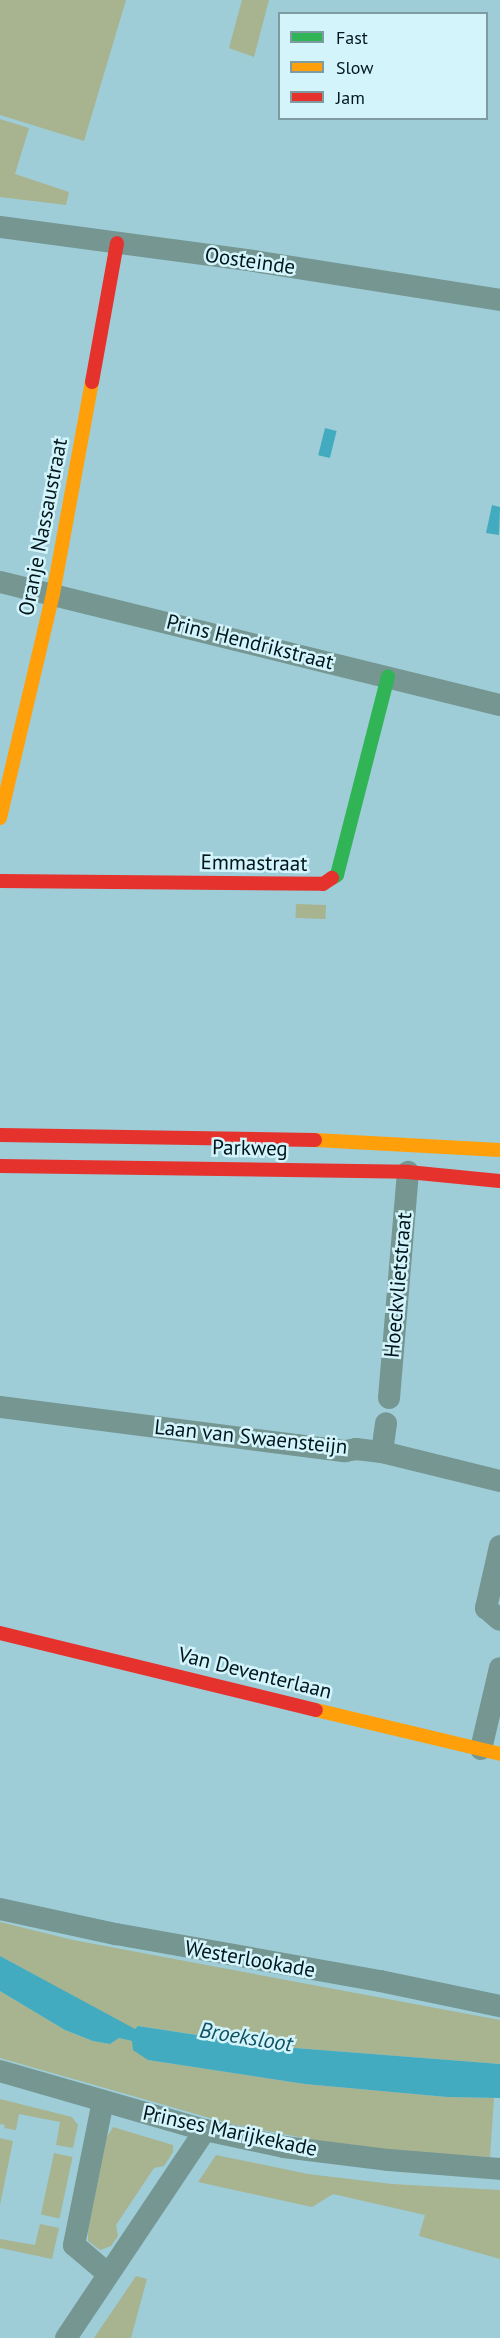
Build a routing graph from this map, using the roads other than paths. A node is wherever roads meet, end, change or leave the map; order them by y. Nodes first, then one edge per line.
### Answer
1 (0, 227) edge
2 (117, 243) junction
3 (500, 300) edge
4 (0, 582) edge
5 (52, 594) junction
6 (388, 676) junction
7 (500, 705) edge
8 (0, 818) edge
9 (0, 881) edge
10 (0, 1135) edge
11 (500, 1150) edge
12 (0, 1166) edge
13 (408, 1172) junction
14 (500, 1181) edge
15 (389, 1398) dead end
16 (0, 1407) edge
17 (386, 1423) dead end
18 (382, 1452) junction
19 (500, 1481) edge
20 (500, 1546) edge
21 (500, 1620) edge
22 (0, 1633) edge
23 (500, 1668) edge
24 (490, 1752) edge
25 (0, 1910) edge
26 (500, 2006) edge
27 (0, 2071) edge
28 (103, 2101) junction
29 (206, 2130) junction
30 (500, 2169) edge
31 (107, 2273) junction
32 (66, 2338) edge

1 - 2 street, Oosteinde
2 - 3 street, Oosteinde
2 - 5 street, Oranje Nassaustraat
4 - 5 street, Prins Hendrikstraat
5 - 6 street, Prins Hendrikstraat
5 - 8 street, Oranje Nassaustraat
6 - 7 street, Prins Hendrikstraat
6 - 9 street, Emmastraat
10 - 11 street, Parkweg
12 - 13 street, Parkweg
13 - 14 street, Parkweg
13 - 15 street, Hoeckvlietstraat
16 - 18 street, Laan van Swaensteijn
17 - 18 street
18 - 19 street, Laan van Swaensteijn
20 - 21 street
22 - 24 street, Van Deventerlaan
23 - 24 street
25 - 26 street, Westerlookade
27 - 28 street, Prinses Marijkekade
28 - 29 street, Prinses Marijkekade
28 - 31 street
29 - 30 street, Prinses Marijkekade
29 - 31 street
31 - 32 street

